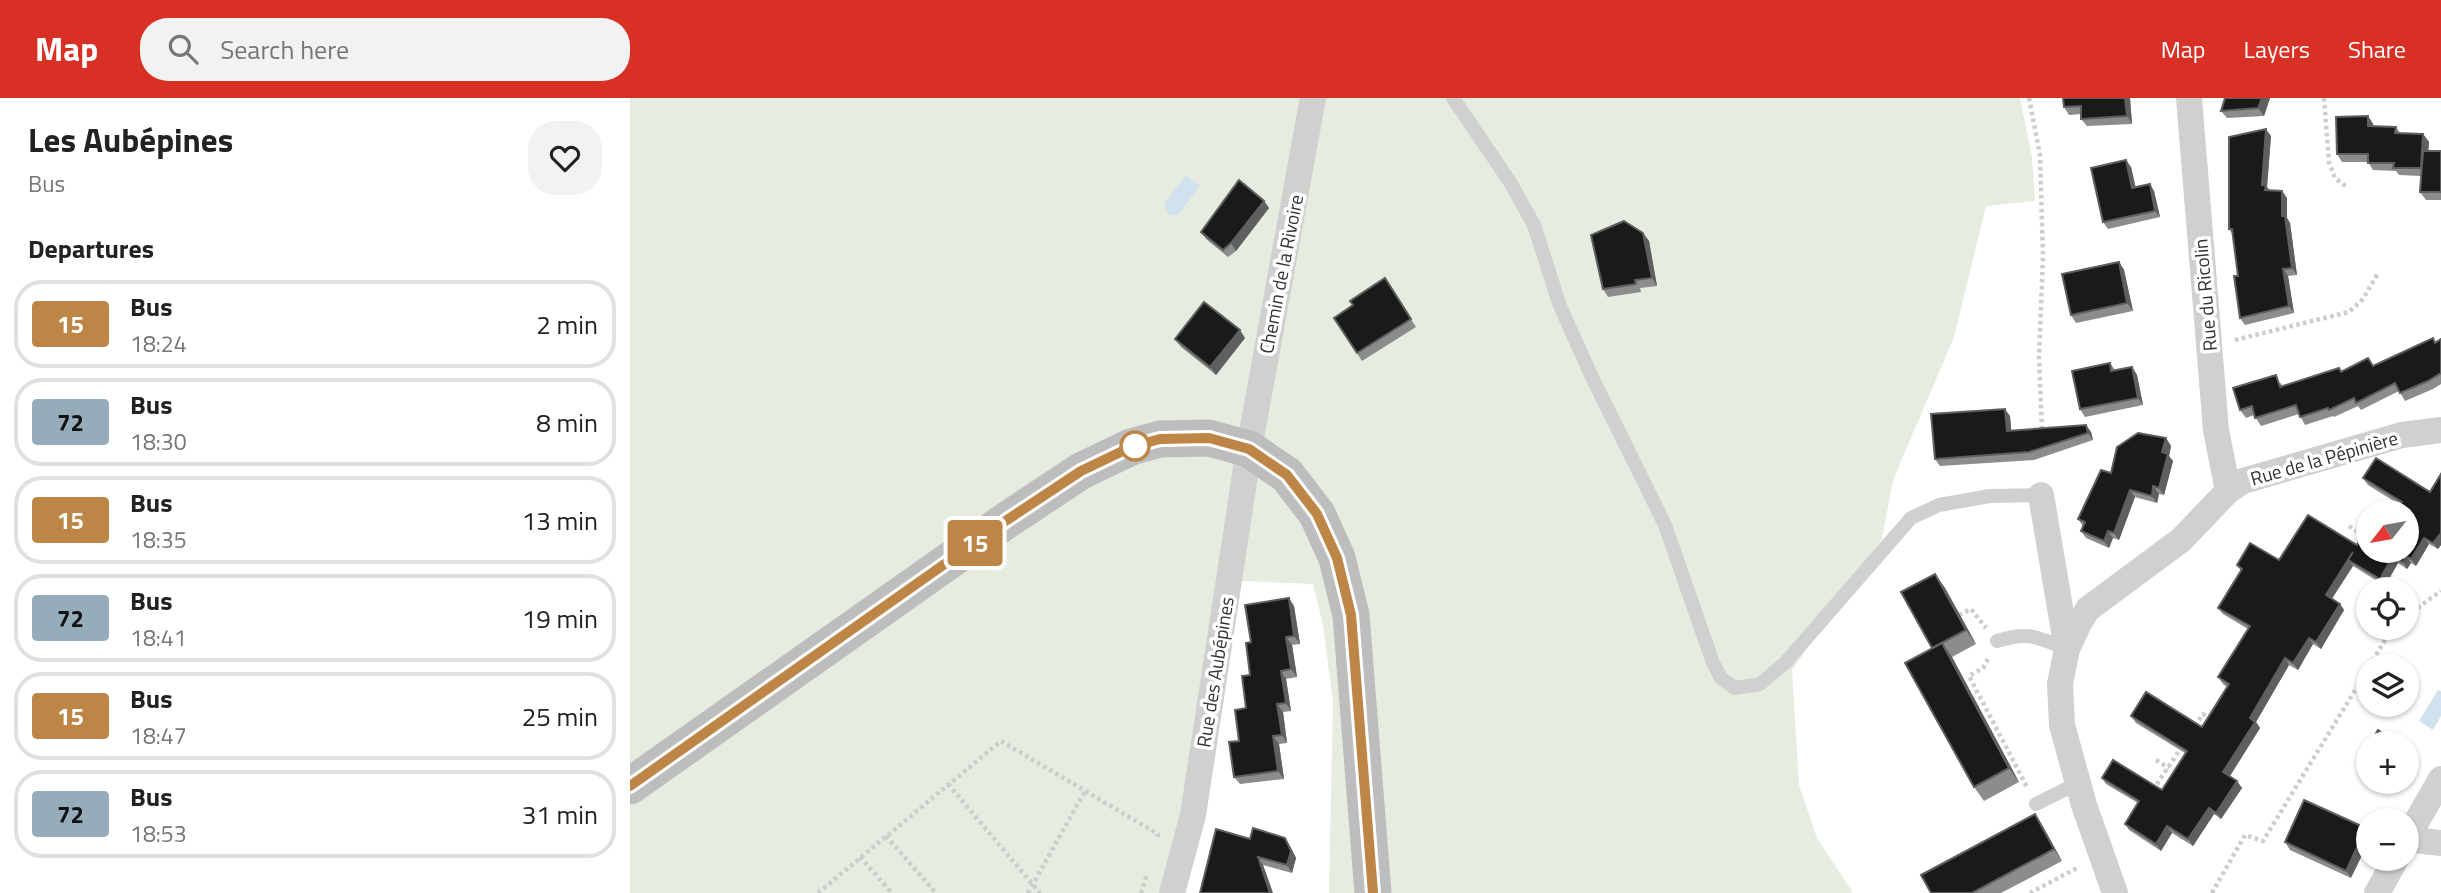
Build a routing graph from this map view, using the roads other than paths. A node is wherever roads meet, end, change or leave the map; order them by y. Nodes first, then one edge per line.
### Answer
1 (1313, 98) edge
2 (1452, 98) edge
3 (2189, 98) edge
4 (2441, 430) edge
5 (1249, 449) junction
6 (2228, 491) junction
7 (2041, 495) joint
8 (1997, 641) road end
9 (2067, 649) junction
10 (2441, 779) edge
11 (2078, 783) junction
12 (630, 786) edge
13 (2036, 804) road end
14 (2419, 817) edge
15 (2419, 840) edge
16 (2441, 843) edge
17 (2389, 871) edge
18 (1172, 893) edge
19 (1373, 893) edge
20 (2115, 893) edge
21 (2377, 893) edge

1 - 5 street, Chemin de la Rivoire
2 - 7 lane
3 - 6 street, Rue du Ricolin
4 - 6 street, Rue de la Pépinière
5 - 12 main road
5 - 18 street, Rue des Aubépines
5 - 19 main road
6 - 9 street, Rue de la Pépinière
7 - 9 street
8 - 9 lane
9 - 11 street
10 - 14 street
11 - 13 lane
11 - 20 street
15 - 16 street
17 - 21 street

